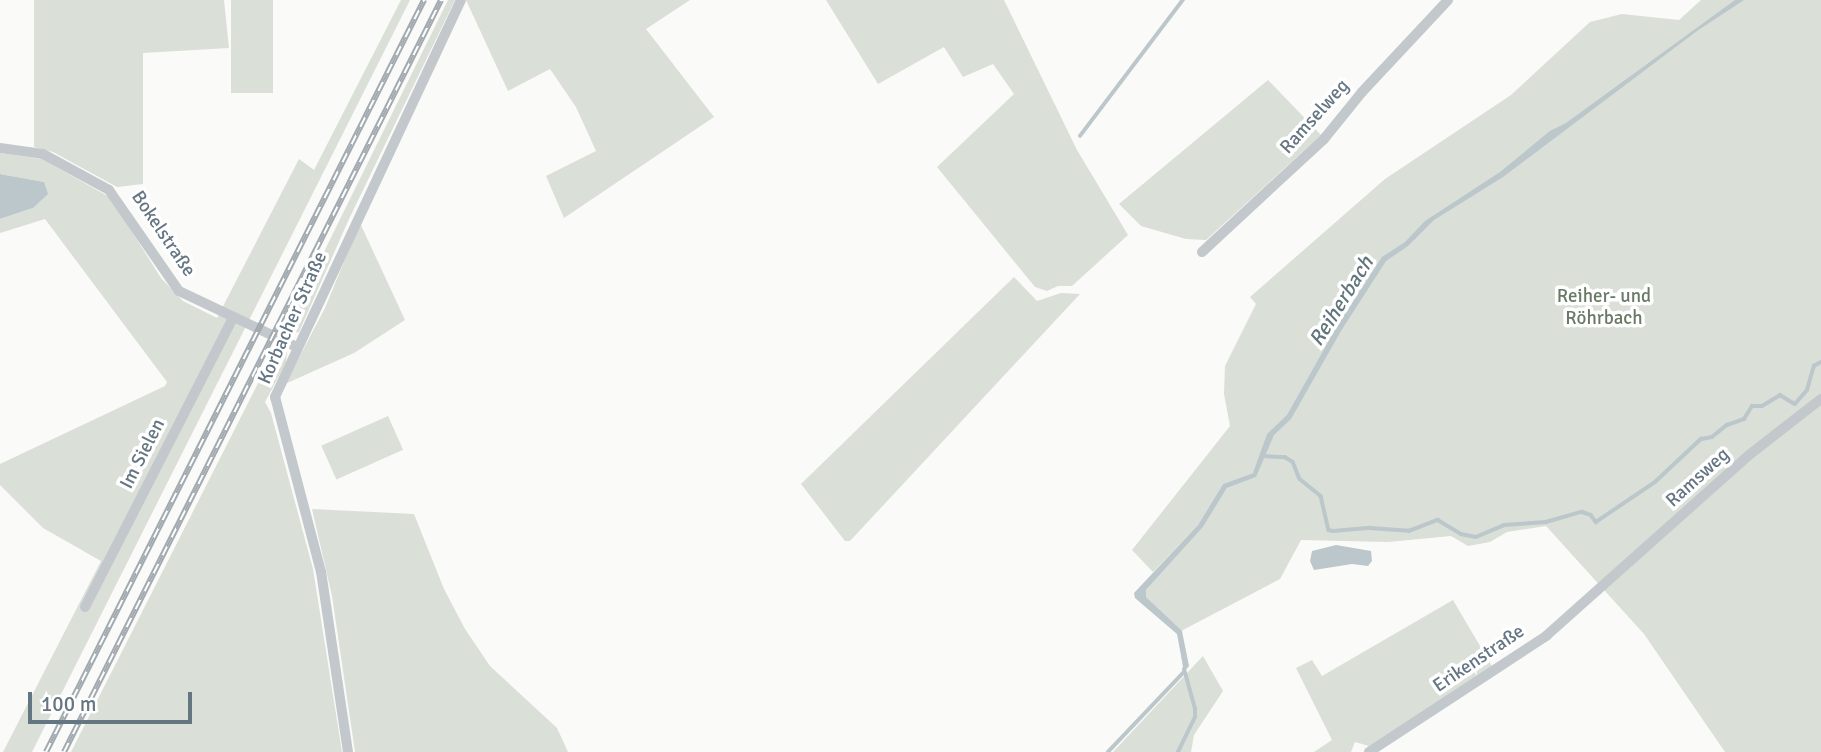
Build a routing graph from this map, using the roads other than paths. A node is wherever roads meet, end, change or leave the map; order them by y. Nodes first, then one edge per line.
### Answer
1 (461, 0) edge
2 (1448, 0) edge
3 (0, 148) edge
4 (1202, 251) dead end
5 (233, 318) junction
6 (297, 347) junction
7 (1821, 399) edge
8 (1603, 587) joint
9 (85, 607) dead end
10 (348, 752) edge
11 (1369, 752) edge

1 - 6 street, Korbacher Straße
2 - 4 street, Ramselweg
3 - 5 street, Bokelstraße
5 - 6 street, Bokelstraße
5 - 9 street, Im Sielen
6 - 10 street, Korbacher Straße
7 - 8 street, Ramsweg
8 - 11 street, Erikenstraße

